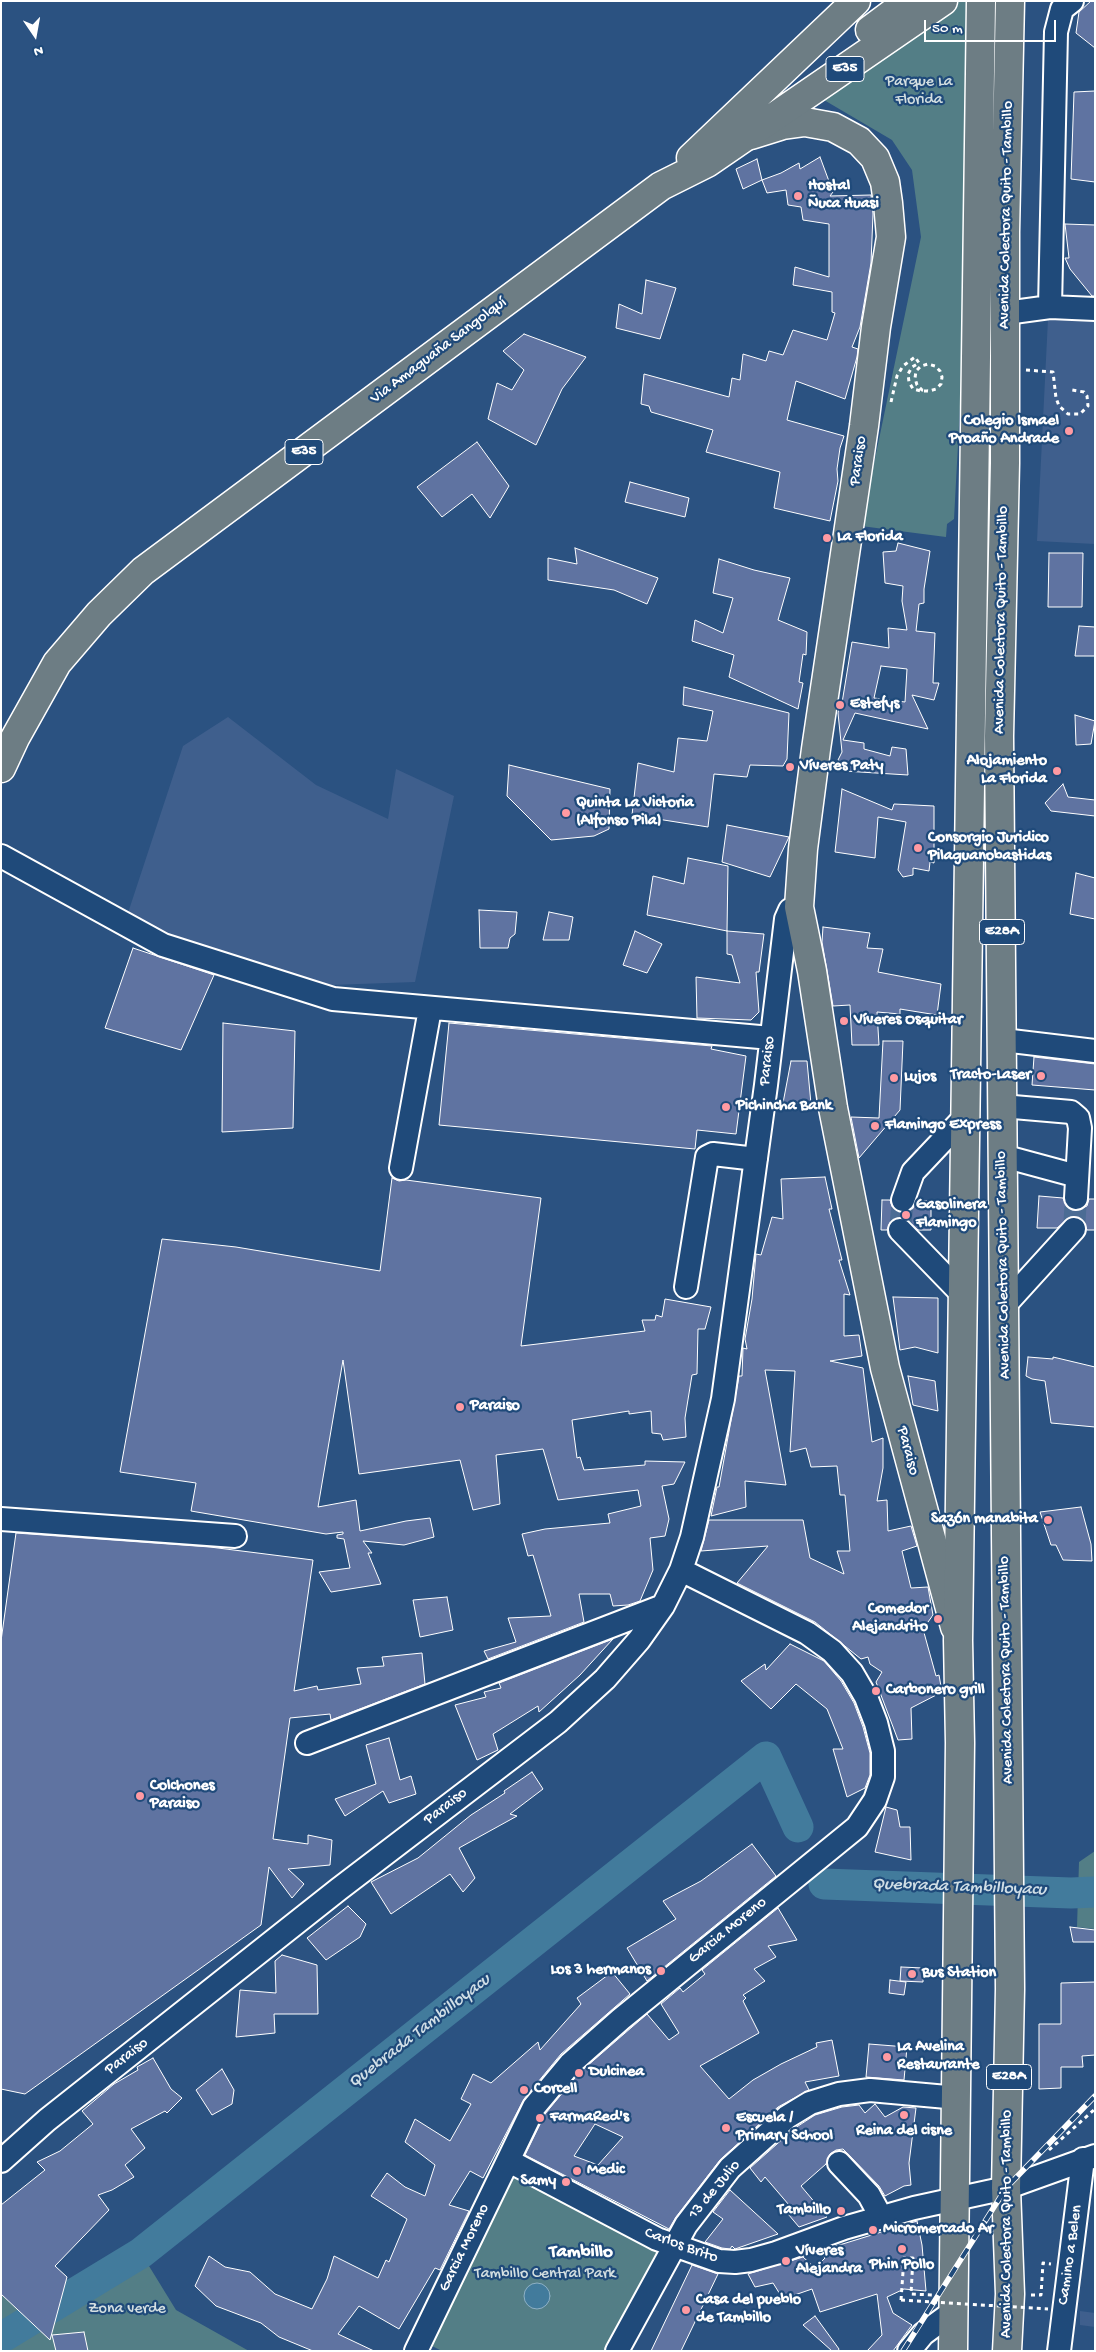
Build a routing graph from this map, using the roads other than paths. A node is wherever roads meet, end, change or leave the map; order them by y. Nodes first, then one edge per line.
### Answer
1 (856, 1) edge
2 (909, 1) edge
3 (943, 1) edge
4 (981, 1) edge
5 (1010, 1) edge
6 (1072, 1) edge
7 (747, 136) junction
8 (704, 145) junction
9 (661, 186) junction
10 (1050, 307) junction
11 (1095, 309) edge
12 (1006, 313) junction
13 (1, 768) edge
14 (1, 856) edge
15 (799, 907) junction
16 (430, 1009) junction
17 (771, 1038) junction
18 (1003, 1040) junction
19 (1095, 1051) edge
20 (1002, 1106) junction
21 (965, 1117) junction
22 (1003, 1156) junction
23 (756, 1159) junction
24 (401, 1168) dead end
25 (1077, 1176) junction
26 (1076, 1198) tunnel mouth
27 (902, 1200) tunnel mouth
28 (1074, 1229) tunnel mouth
29 (900, 1230) dead end
30 (686, 1286) dead end
31 (963, 1295) junction
32 (1004, 1306) junction
33 (1, 1519) edge
34 (235, 1536) dead end
35 (681, 1570) junction
36 (663, 1606) junction
37 (958, 1640) junction
38 (306, 1743) dead end
39 (958, 2098) junction
40 (1089, 2157) edge
41 (1, 2160) edge
42 (509, 2161) junction
43 (839, 2163) dead end
44 (1006, 2188) junction
45 (955, 2200) junction
46 (881, 2217) junction
47 (674, 2246) junction
48 (954, 2311) junction
49 (416, 2351) edge
50 (617, 2351) edge
51 (910, 2351) edge
52 (953, 2351) edge
53 (1008, 2351) edge
54 (1059, 2351) edge

1 - 8 main road
2 - 8 main road
3 - 7 main road, Via Amaguaña Sangolquí / E35
4 - 21 main road, Avenida Colectora Quito - Tambillo / E28A
5 - 12 main road, Avenida Colectora Quito - Tambillo / E28A
6 - 10 street
7 - 9 main road, Via Amaguaña Sangolquí / E35
7 - 15 main road, Paraiso
8 - 9 main road
9 - 13 main road, Via Amaguaña Sangolquí / E35
10 - 11 street
10 - 12 street
12 - 18 main road, Avenida Colectora Quito - Tambillo / E28A
14 - 16 street
15 - 17 street, Paraiso
15 - 37 main road, Paraiso
16 - 17 street
16 - 24 street
17 - 23 street, Paraiso
18 - 19 street
18 - 20 main road, Avenida Colectora Quito - Tambillo / E28A
20 - 22 main road, Avenida Colectora Quito - Tambillo / E28A
20 - 25 street
21 - 27 street
21 - 31 main road, Avenida Colectora Quito - Tambillo / E28A
22 - 25 street
22 - 32 main road, Avenida Colectora Quito - Tambillo / E28A
23 - 30 street
23 - 35 street, Paraiso
25 - 26 street
28 - 32 street
29 - 31 street
31 - 37 main road, Avenida Colectora Quito - Tambillo / E28A
32 - 44 main road, Avenida Colectora Quito - Tambillo / E28A
33 - 34 street
35 - 36 street, Paraiso
35 - 42 street, Garcia Moreno
36 - 38 street
36 - 41 street, Paraiso
37 - 39 main road, Avenida Colectora Quito - Tambillo / E28A
39 - 45 main road, Avenida Colectora Quito - Tambillo / E28A
39 - 47 street, 13 de Julio
40 - 44 street, Carlos Brito
40 - 54 street, Camino a Belen
42 - 47 street, Carlos Brito
42 - 49 street, Garcia Moreno
43 - 46 street
44 - 45 street, Carlos Brito
44 - 53 main road, Avenida Colectora Quito - Tambillo / E28A
45 - 46 street, Carlos Brito
45 - 48 main road, Avenida Colectora Quito - Tambillo / E28A
46 - 47 street, Carlos Brito
47 - 50 street, 13 de Julio
48 - 51 street
48 - 52 main road, Avenida Colectora Quito - Tambillo / E28A

